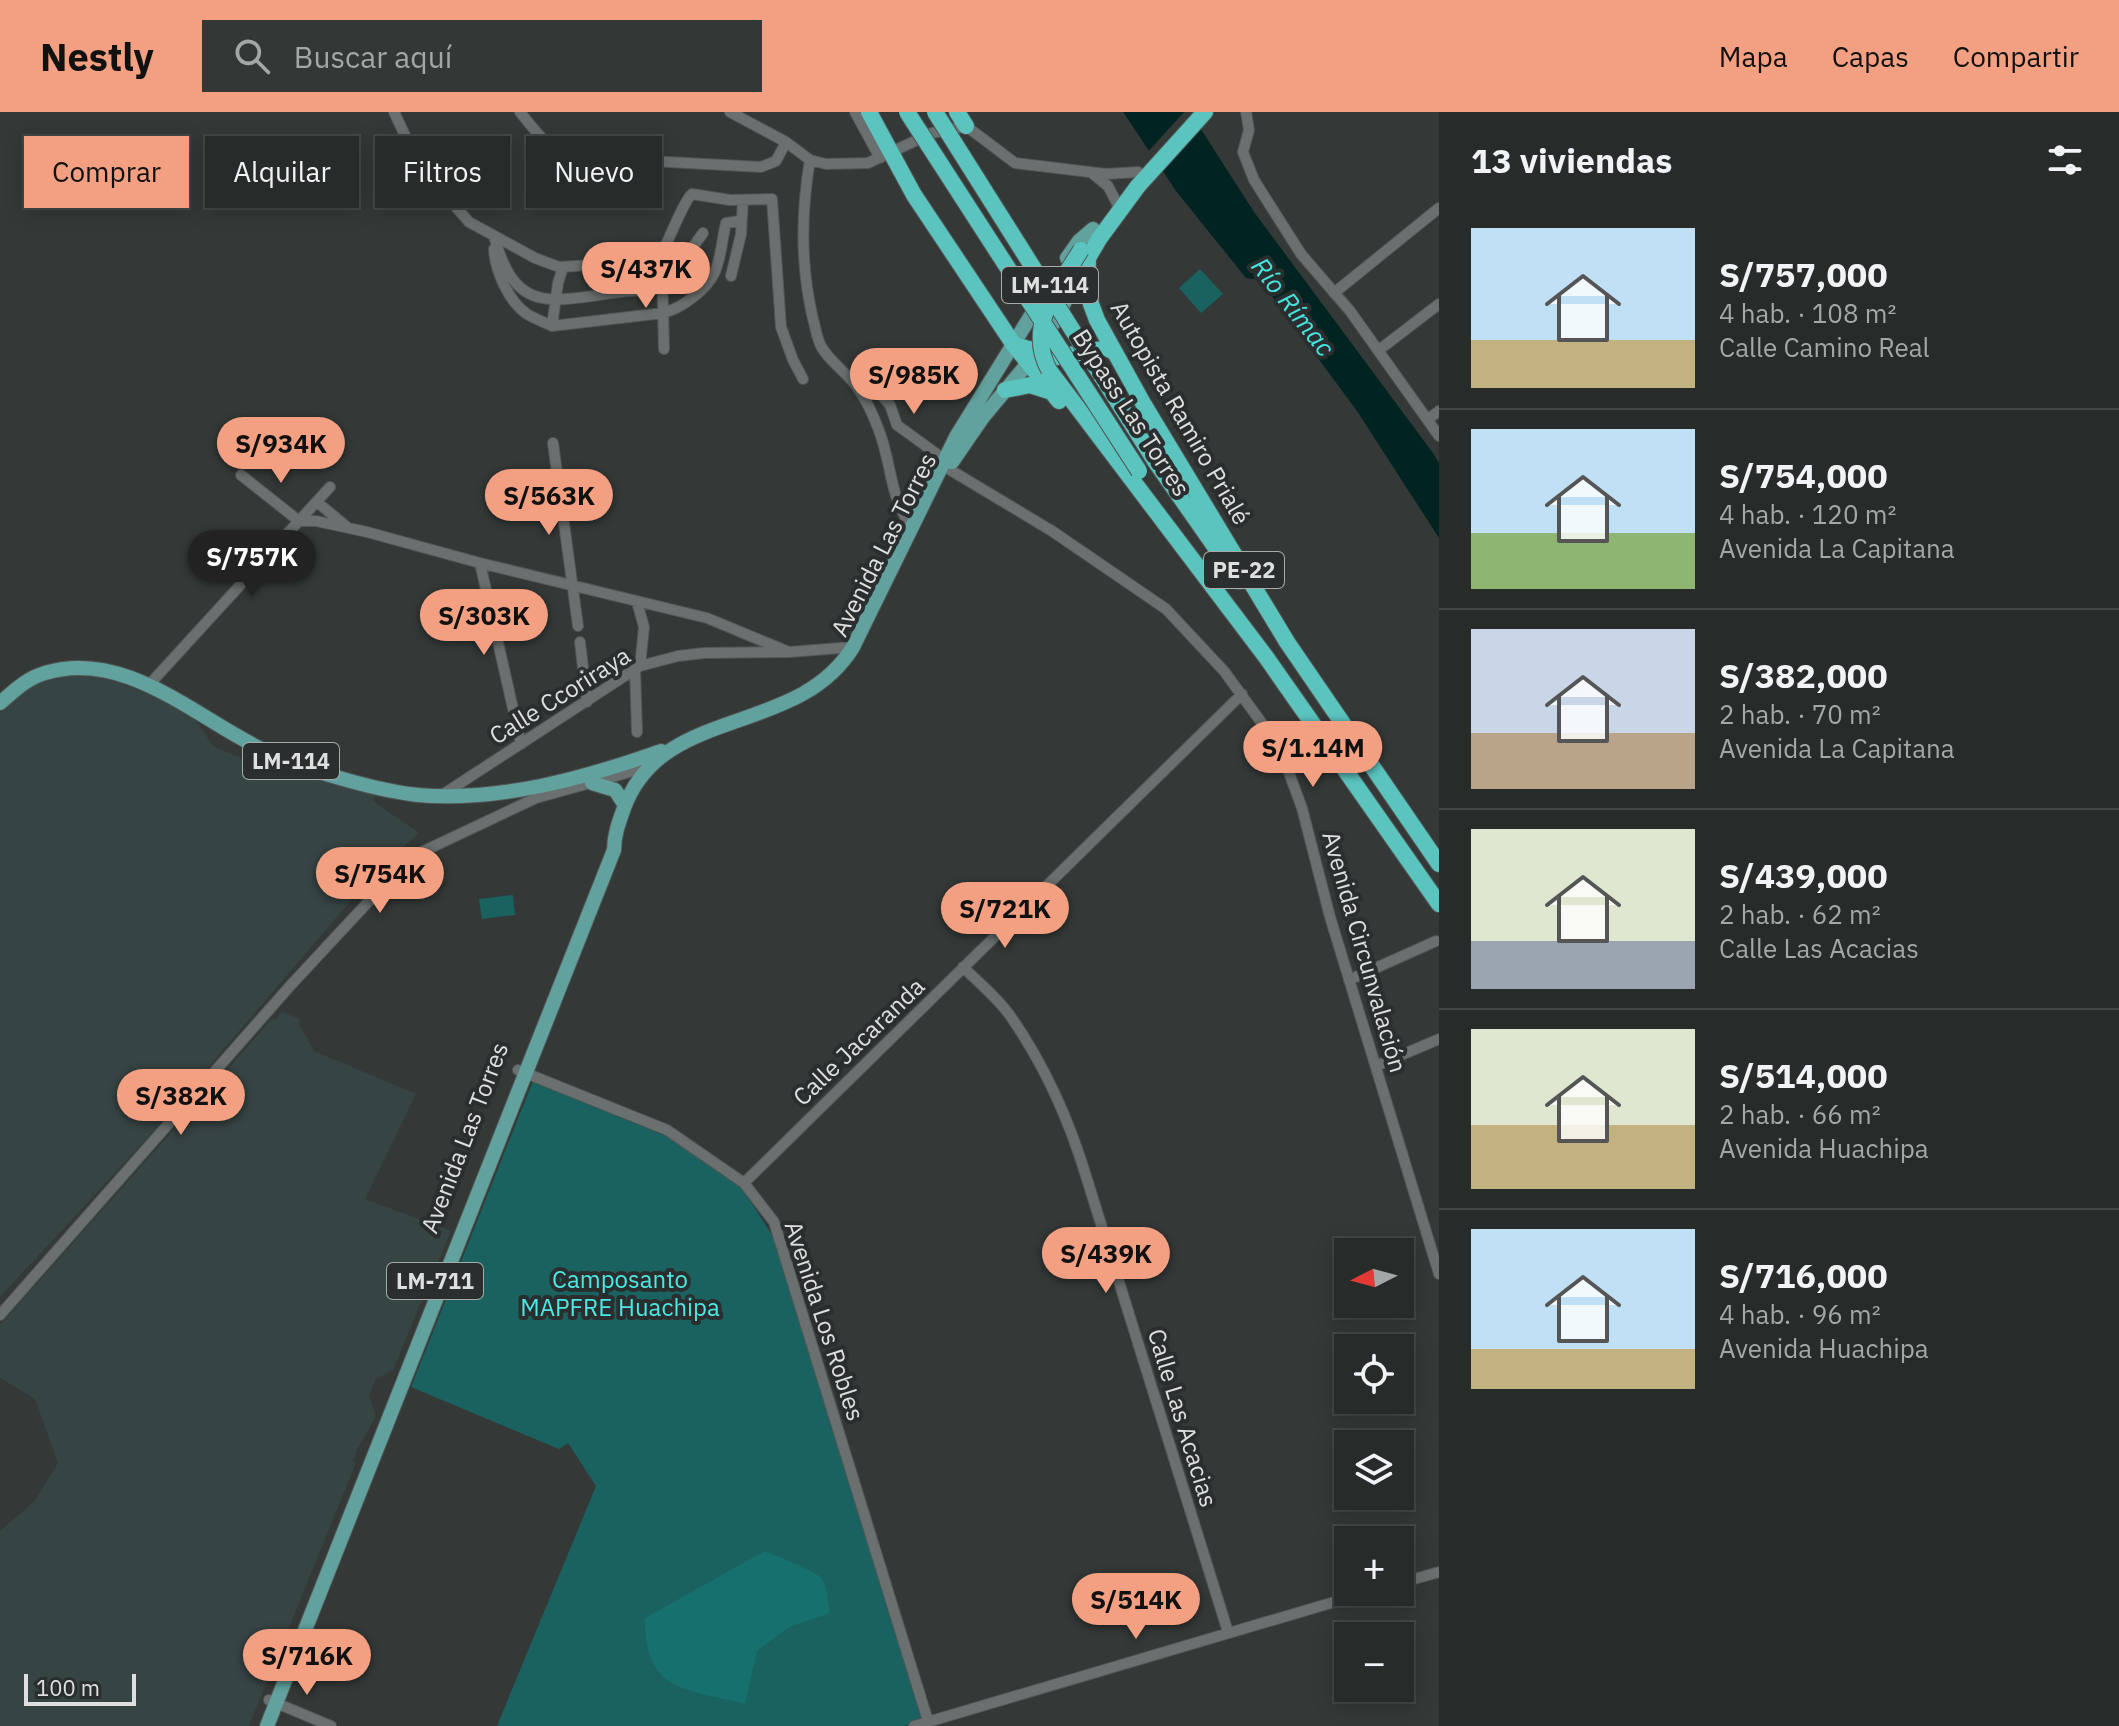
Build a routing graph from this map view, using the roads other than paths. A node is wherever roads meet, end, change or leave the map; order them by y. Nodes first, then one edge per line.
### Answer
1 (394, 112) edge
2 (520, 112) edge
3 (730, 112) edge
4 (855, 112) edge
5 (869, 112) edge
6 (907, 112) edge
7 (935, 112) edge
8 (1192, 112) edge
9 (1205, 112) edge
10 (1246, 112) edge
11 (964, 117) edge
12 (786, 142) junction
13 (886, 156) junction
14 (810, 160) junction
15 (1091, 172) junction
16 (1142, 172) junction
17 (743, 200) junction
18 (1117, 203) junction
19 (1439, 208) edge
20 (740, 221) junction
21 (1093, 229) junction
22 (703, 233) dead end
23 (494, 236) junction
24 (1085, 254) junction
25 (658, 261) junction
26 (563, 267) junction
27 (731, 276) dead end
28 (663, 288) junction
29 (1334, 293) junction
30 (556, 301) junction
31 (1439, 304) edge
32 (663, 313) junction
33 (552, 326) junction
34 (1014, 345) junction
35 (664, 349) dead end
36 (1379, 350) junction
37 (1114, 352) junction
38 (1033, 357) junction
39 (803, 379) dead end
40 (874, 387) dead end
41 (1005, 390) junction
42 (1051, 392) junction
43 (1439, 411) edge
44 (1428, 419) junction
45 (1439, 436) edge
46 (553, 443) dead end
47 (945, 464) junction
48 (241, 475) dead end
49 (330, 487) dead end
50 (317, 502) junction
51 (299, 521) junction
52 (911, 526) junction
53 (347, 527) junction
54 (1190, 557) junction
55 (480, 563) junction
56 (573, 586) junction
57 (637, 602) junction
58 (578, 626) dead end
59 (580, 642) dead end
60 (1287, 642) junction
61 (853, 647) junction
62 (789, 652) junction
63 (1266, 657) junction
64 (638, 667) junction
65 (148, 686) junction
66 (1242, 694) junction
67 (587, 702) junction
68 (0, 703) edge
69 (637, 732) dead end
70 (521, 744) junction
71 (673, 746) junction
72 (651, 763) junction
73 (608, 769) junction
74 (622, 775) junction
75 (592, 783) junction
76 (634, 786) junction
77 (440, 796) junction
78 (625, 805) junction
79 (1439, 864) edge
80 (1439, 904) edge
81 (1436, 941) dead end
82 (963, 967) junction
83 (1349, 980) junction
84 (1439, 1039) edge
85 (1376, 1066) junction
86 (522, 1071) junction
87 (744, 1183) junction
88 (1439, 1274) edge
89 (0, 1315) edge
90 (1439, 1572) edge
91 (1414, 1579) edge
92 (1334, 1602) edge
93 (1228, 1632) junction
94 (272, 1701) junction
95 (928, 1721) junction
96 (258, 1726) edge
97 (267, 1726) edge
98 (331, 1726) edge
99 (914, 1726) edge

1 - 23 street
2 - 12 street
3 - 12 street
4 - 13 street
5 - 13 highway
6 - 63 highway, Bypass Las Torres, bridge
7 - 60 highway, Bypass Las Torres, bridge
8 - 16 highway, Avenida Las Torres / PE-22
9 - 16 highway, Avenida Las Torres / PE-22
10 - 29 street
11 - 13 street
11 - 15 street
12 - 14 street
13 - 14 street
13 - 34 highway
14 - 52 street
15 - 16 street
15 - 18 street
16 - 18 highway, Avenida Las Torres / PE-22
17 - 20 street
17 - 25 street
17 - 39 street
18 - 21 highway, Avenida Las Torres / PE-22
18 - 24 highway, Avenida Las Torres / PE-22
19 - 29 street
20 - 27 street
20 - 32 street
21 - 24 highway, PE-22
21 - 34 main road, Avenida Las Torres / LM-114
22 - 28 street
23 - 26 street
23 - 30 street
23 - 33 street
24 - 37 highway, Autopista Ramiro Prialé / PE-22
24 - 38 main road, Avenida Las Torres / LM-114
24 - 54 highway, PE-22, bridge
25 - 26 street
25 - 28 street
26 - 30 street
28 - 30 street
28 - 32 street
29 - 36 street
30 - 33 street
31 - 36 street
32 - 33 street
32 - 35 street
34 - 38 highway
34 - 47 main road, Avenida Las Torres / LM-114
36 - 44 street
37 - 38 highway
37 - 60 highway, Autopista Ramiro Prialé / PE-22
38 - 41 main road, Avenida Las Torres / LM-114
38 - 42 highway
40 - 47 street, Avenida Circunvalación
41 - 42 highway
41 - 47 main road, Avenida Las Torres / LM-114
42 - 54 highway
43 - 44 street
44 - 45 street
46 - 56 street
47 - 52 main road, Avenida Las Torres / LM-114
47 - 66 street, Avenida Circunvalación
47 - 72 main road, Avenida Las Torres / LM-114
48 - 51 street
49 - 50 street
50 - 51 street
50 - 53 street
51 - 53 street
51 - 65 street
52 - 61 main road, Avenida Las Torres / LM-114
53 - 55 street
54 - 63 highway, PE-22
55 - 56 street
55 - 70 street
56 - 57 street
56 - 58 street
57 - 62 street
57 - 64 street
59 - 67 street
60 - 79 highway, Autopista Ramiro Prialé / PE-22
61 - 62 street, Calle Ccoriraya
61 - 71 main road, Avenida Las Torres / LM-114
62 - 64 street, Calle Ccoriraya
63 - 80 highway, PE-22
64 - 67 street, Calle Ccoriraya
64 - 69 street
65 - 68 main road, LM-114
65 - 77 main road, LM-114
66 - 82 street, Calle Jacaranda
66 - 83 street, Avenida Circunvalación
67 - 70 street, Calle Ccoriraya
70 - 77 street, Calle Ccoriraya
71 - 72 main road, Avenida Las Torres / LM-114
71 - 73 main road, LM-114
72 - 74 street
72 - 76 main road, Avenida Las Torres / LM-711
73 - 74 main road
73 - 77 main road, LM-114
74 - 75 street
74 - 76 main road
75 - 78 main road
75 - 89 street
76 - 78 main road, Avenida Las Torres / LM-711
78 - 86 main road, Avenida Las Torres / LM-711
81 - 83 street
82 - 87 street, Calle Jacaranda
82 - 93 street, Calle Las Acacias
83 - 85 street, Avenida Circunvalación
84 - 85 street
85 - 88 street, Avenida Circunvalación
86 - 87 street, Avenida Los Robles
86 - 94 main road, Avenida Las Torres / LM-711
87 - 95 street, Avenida Los Robles
90 - 91 street
92 - 93 street
93 - 95 street
94 - 96 main road, Avenida Las Torres / LM-711
94 - 97 main road, Avenida Las Torres / LM-711
94 - 98 street
95 - 99 street

